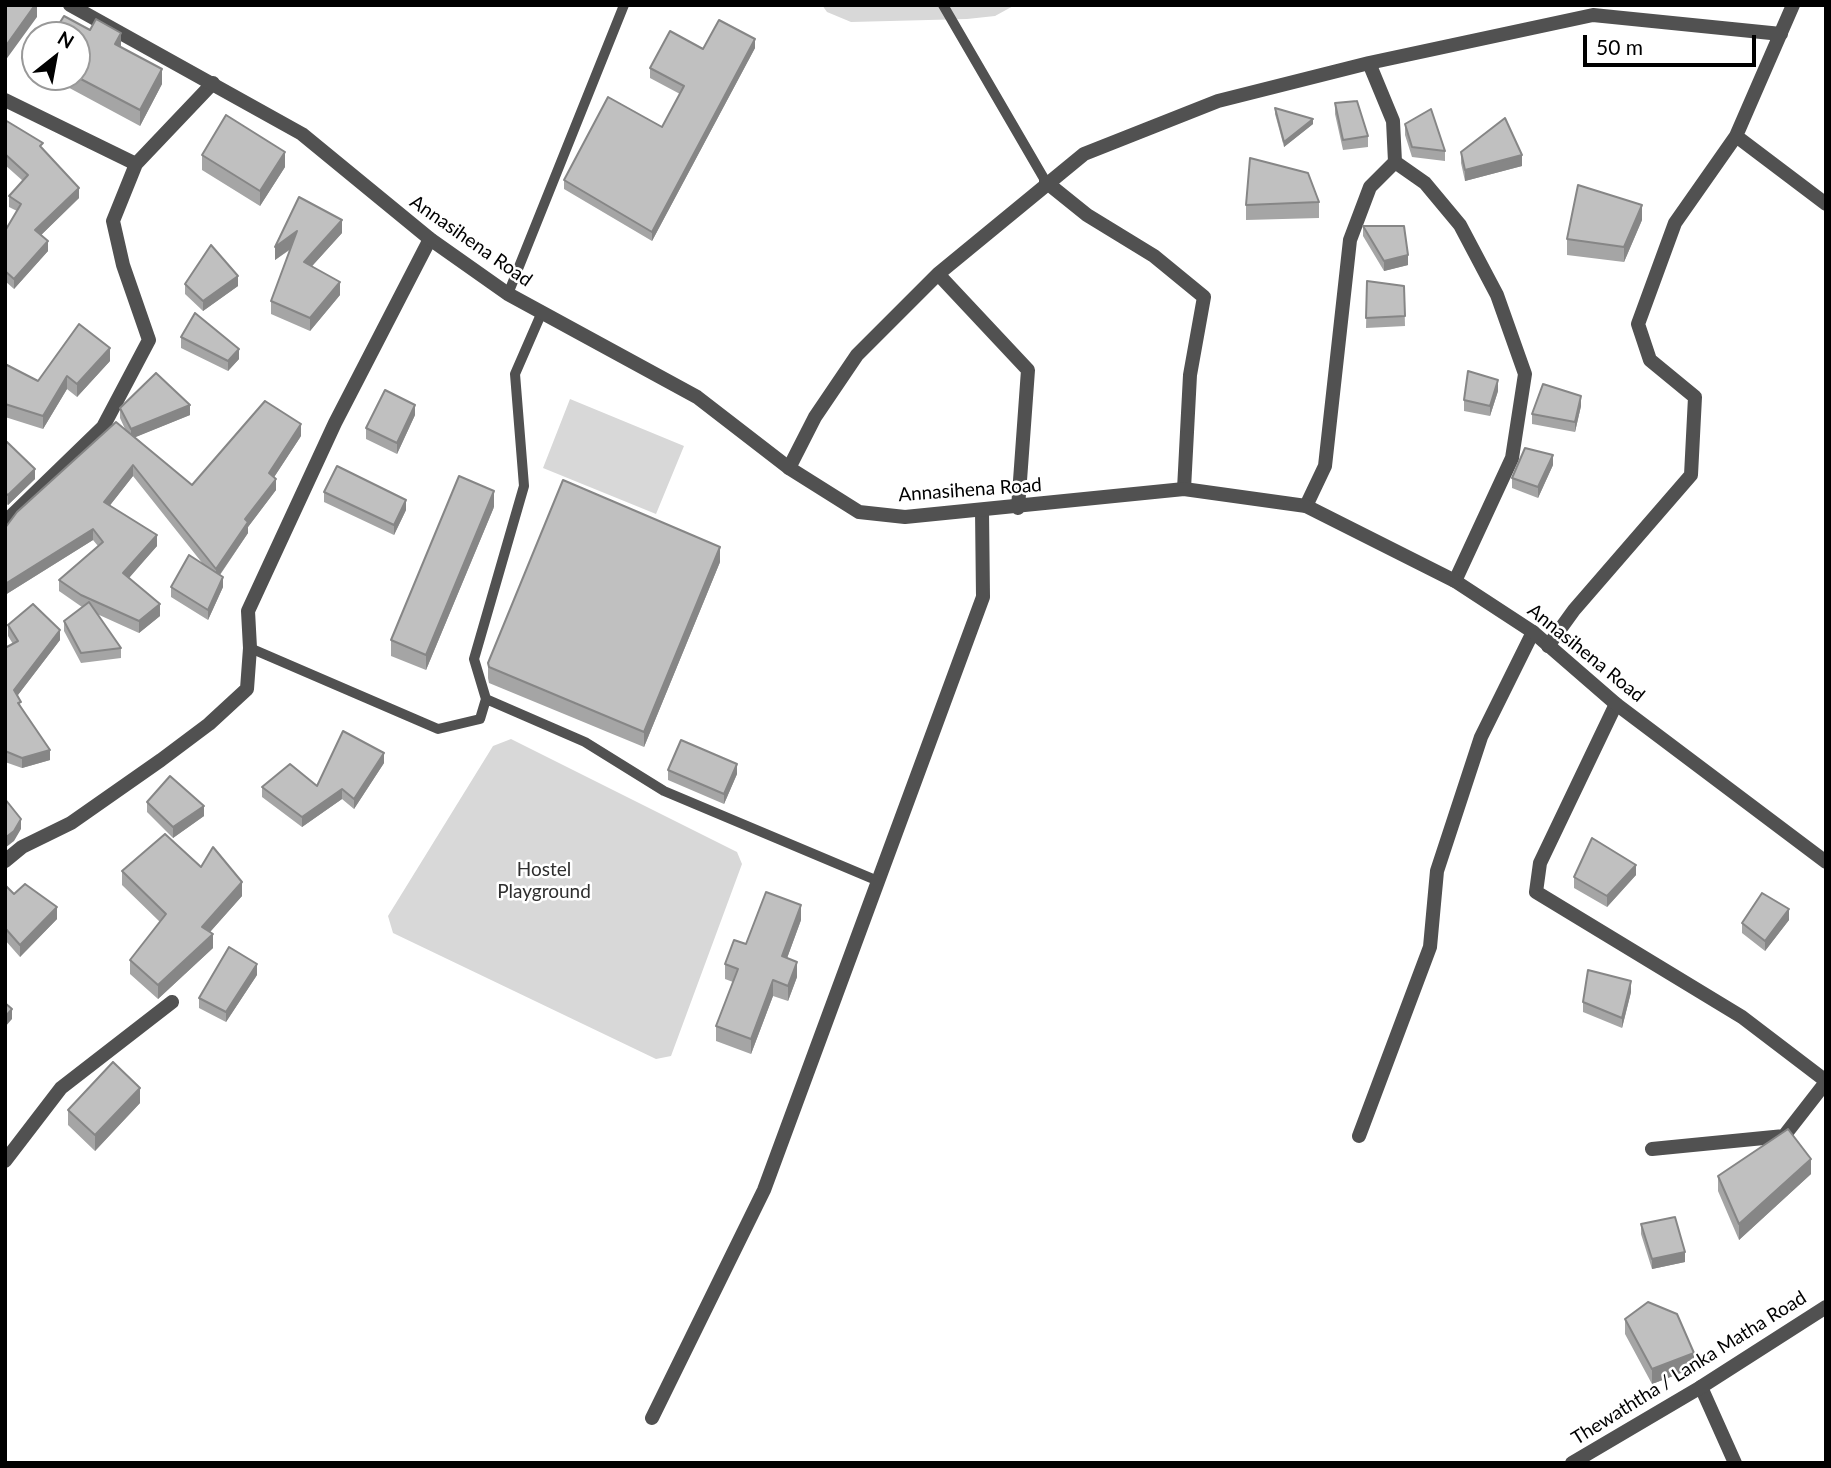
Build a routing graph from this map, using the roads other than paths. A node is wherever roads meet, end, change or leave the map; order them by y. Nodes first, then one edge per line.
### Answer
1 (70, 5) edge
2 (624, 5) edge
3 (943, 5) edge
4 (1793, 5) edge
5 (1781, 34) junction
6 (1369, 63) junction
7 (214, 83) junction
8 (5, 100) edge
9 (1736, 136) junction
10 (1395, 162) junction
11 (136, 164) junction
12 (1046, 182) junction
13 (1826, 204) edge
14 (430, 239) junction
15 (938, 274) junction
16 (508, 294) junction
17 (542, 312) junction
18 (789, 468) junction
19 (1184, 489) junction
20 (1306, 506) junction
21 (1018, 508) junction
22 (982, 511) junction
23 (5, 522) edge
24 (1455, 581) junction
25 (1533, 632) junction
26 (1548, 646) junction
27 (250, 648) junction
28 (486, 699) junction
29 (1616, 704) junction
30 (5, 861) edge
31 (1826, 862) edge
32 (878, 881) junction
33 (172, 1002) dead end
34 (1826, 1082) edge
35 (1359, 1136) dead end
36 (1652, 1149) dead end
37 (5, 1161) edge
38 (1826, 1307) edge
39 (1701, 1387) junction
40 (652, 1418) dead end
41 (1576, 1462) edge
42 (1735, 1463) edge

1 - 7 street, Annasihena Road
2 - 16 lane
3 - 12 lane
4 - 5 street
5 - 6 street
5 - 9 street
6 - 10 street
6 - 12 street
7 - 11 street
7 - 14 street, Annasihena Road
8 - 11 street
9 - 13 street
9 - 26 street
10 - 20 street
10 - 24 street
11 - 23 street
12 - 15 street
12 - 19 street
14 - 16 street, Annasihena Road
14 - 27 street
15 - 18 street
15 - 21 street
16 - 17 street, Annasihena Road
17 - 18 street, Annasihena Road
17 - 28 lane
18 - 22 street, Annasihena Road
19 - 20 street, Annasihena Road
19 - 21 street, Annasihena Road
20 - 24 street, Annasihena Road
21 - 22 street, Annasihena Road
22 - 32 street
24 - 25 street, Annasihena Road
25 - 26 street, Annasihena Road
25 - 35 street
26 - 29 street, Annasihena Road
27 - 28 lane
27 - 30 street
28 - 32 lane
29 - 31 street, Annasihena Road
29 - 34 street
32 - 40 street
33 - 37 street
34 - 36 street
38 - 39 street, Thewaththa / Lanka Matha Road
39 - 41 street, Thewaththa / Lanka Matha Road
39 - 42 street

